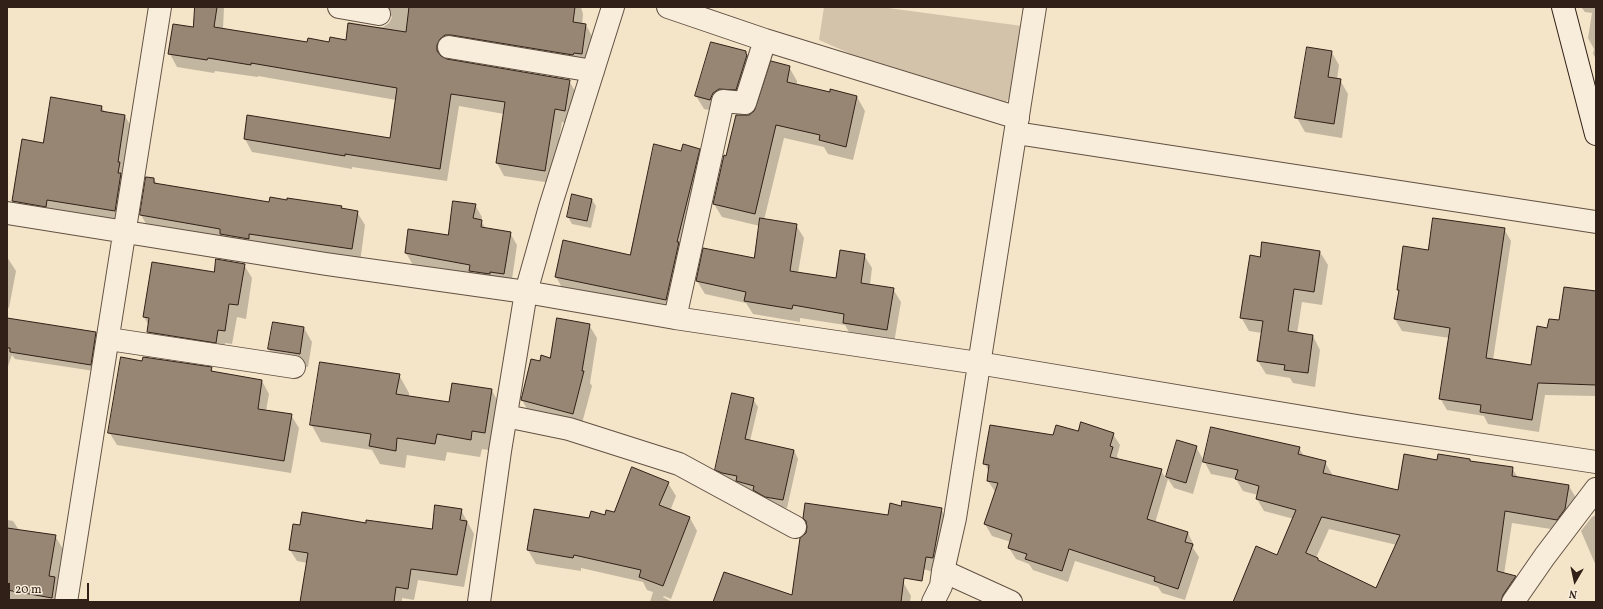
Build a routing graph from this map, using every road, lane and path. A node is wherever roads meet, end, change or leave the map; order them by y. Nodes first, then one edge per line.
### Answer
1 (160, 7) edge
2 (339, 7) edge
3 (613, 7) edge
4 (668, 7) edge
5 (1035, 7) edge
6 (1563, 7) edge
7 (379, 14) dead end
8 (765, 40) junction
9 (449, 46) dead end
10 (593, 71) junction
11 (1017, 125) junction
12 (1596, 134) edge
13 (7, 213) edge
14 (1596, 222) edge
15 (126, 231) junction
16 (526, 292) junction
17 (675, 318) junction
18 (108, 339) junction
19 (978, 363) junction
20 (294, 367) dead end
21 (506, 416) junction
22 (1596, 462) edge
23 (1596, 489) edge
24 (795, 527) dead end
25 (943, 571) junction
26 (66, 602) edge
27 (479, 602) edge
28 (933, 602) edge
29 (1011, 602) edge
30 (1514, 602) edge

1 - 15 street
2 - 7 street
3 - 10 street
4 - 8 street
5 - 11 street
6 - 12 street
8 - 11 street
8 - 17 street
9 - 10 street
10 - 16 street
11 - 14 street
11 - 19 street
13 - 15 street
15 - 16 street
15 - 18 street
16 - 17 street
16 - 21 street
17 - 19 street
18 - 20 street
18 - 26 street
19 - 22 street
19 - 25 street
21 - 24 street
21 - 27 street
23 - 30 street
25 - 28 street
25 - 29 street

